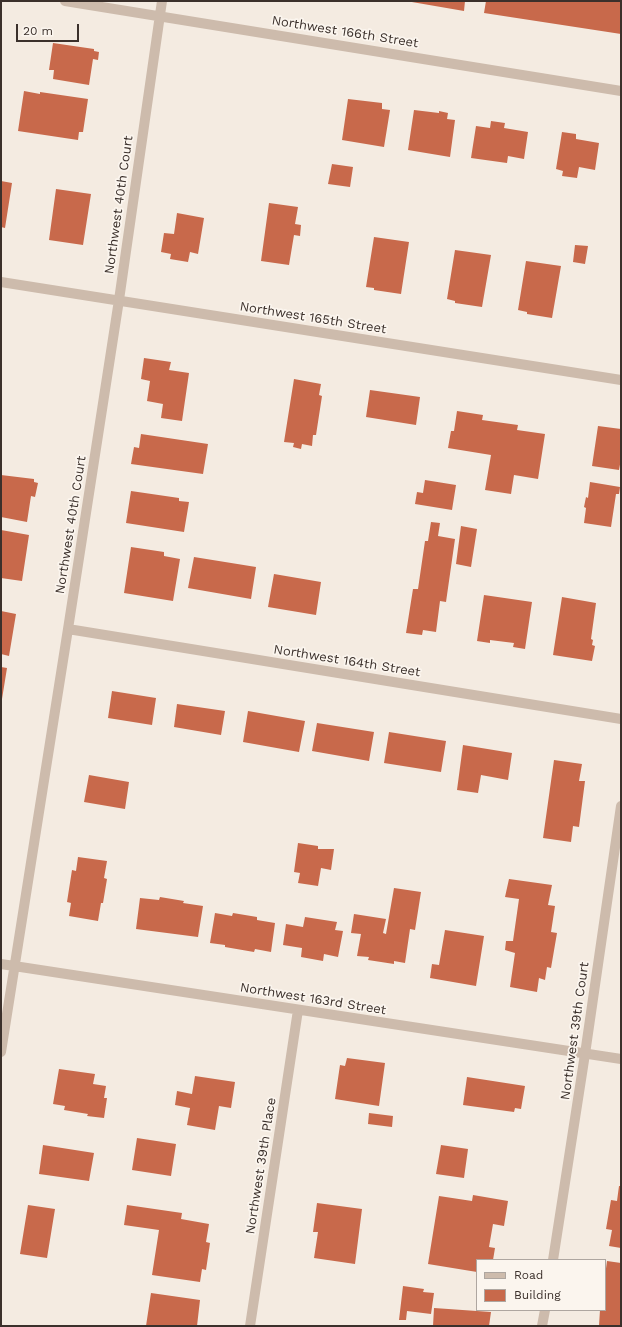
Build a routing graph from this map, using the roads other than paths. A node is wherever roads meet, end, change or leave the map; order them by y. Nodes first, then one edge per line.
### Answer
1 (65, 1) edge
2 (162, 1) edge
3 (160, 15) junction
4 (621, 91) edge
5 (1, 282) edge
6 (119, 300) junction
7 (621, 380) edge
8 (68, 629) junction
9 (621, 719) edge
10 (621, 806) edge
11 (1, 964) edge
12 (15, 966) junction
13 (298, 1010) junction
14 (1, 1052) edge
15 (585, 1054) junction
16 (621, 1059) edge
17 (553, 1259) edge
18 (545, 1311) edge
19 (250, 1326) edge
20 (542, 1326) edge

1 - 3 street, Northwest 166th Street
2 - 3 street, Northwest 40th Court
3 - 4 street, Northwest 166th Street
3 - 6 street, Northwest 40th Court
5 - 6 street, Northwest 165th Street
6 - 7 street, Northwest 165th Street
6 - 8 street, Northwest 40th Court
8 - 9 street, Northwest 164th Street
8 - 12 street, Northwest 40th Court
10 - 15 street, Northwest 39th Court
11 - 12 street, Northwest 163rd Street
12 - 13 street, Northwest 163rd Street
12 - 14 street, Northwest 40th Court
13 - 15 street, Northwest 163rd Street
13 - 19 street, Northwest 39th Place
15 - 16 street, Northwest 163rd Street
15 - 17 street, Northwest 39th Court
18 - 20 street

